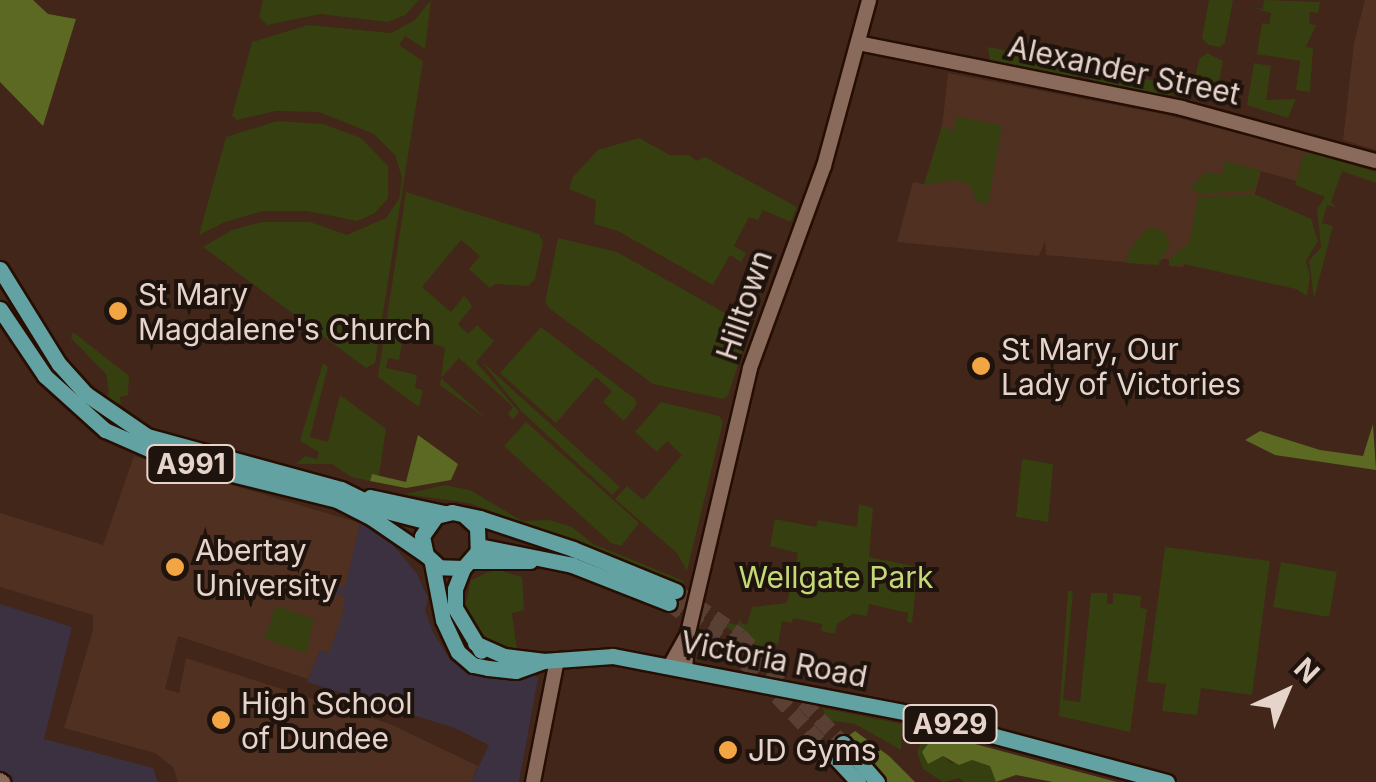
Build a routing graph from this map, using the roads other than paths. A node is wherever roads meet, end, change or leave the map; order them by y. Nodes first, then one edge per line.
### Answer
1 (868, 0) edge
2 (858, 44) junction
3 (1376, 161) edge
4 (0, 269) edge
5 (0, 310) edge
6 (464, 515) junction
7 (437, 517) junction
8 (471, 558) junction
9 (429, 559) junction
10 (476, 643) junction
11 (550, 661) junction
12 (488, 668) junction
13 (677, 668) junction
14 (533, 782) edge
15 (858, 782) edge
16 (877, 782) edge
17 (1167, 782) edge

1 - 2 street, Hilltown
2 - 3 street, Alexander Street
2 - 13 street, Hilltown
4 - 7 main road, A991
5 - 9 main road, A991
6 - 7 main road, A991
6 - 8 main road
6 - 8 main road, A991
7 - 9 main road
8 - 9 main road, A991
8 - 10 main road
9 - 12 main road
10 - 11 main road, Victoria Road / A929
10 - 12 main road
11 - 12 main road, Victoria Road / A929
11 - 13 main road, Victoria Road / A929
11 - 14 street
13 - 17 main road, Victoria Road / A929
15 - 16 main road

